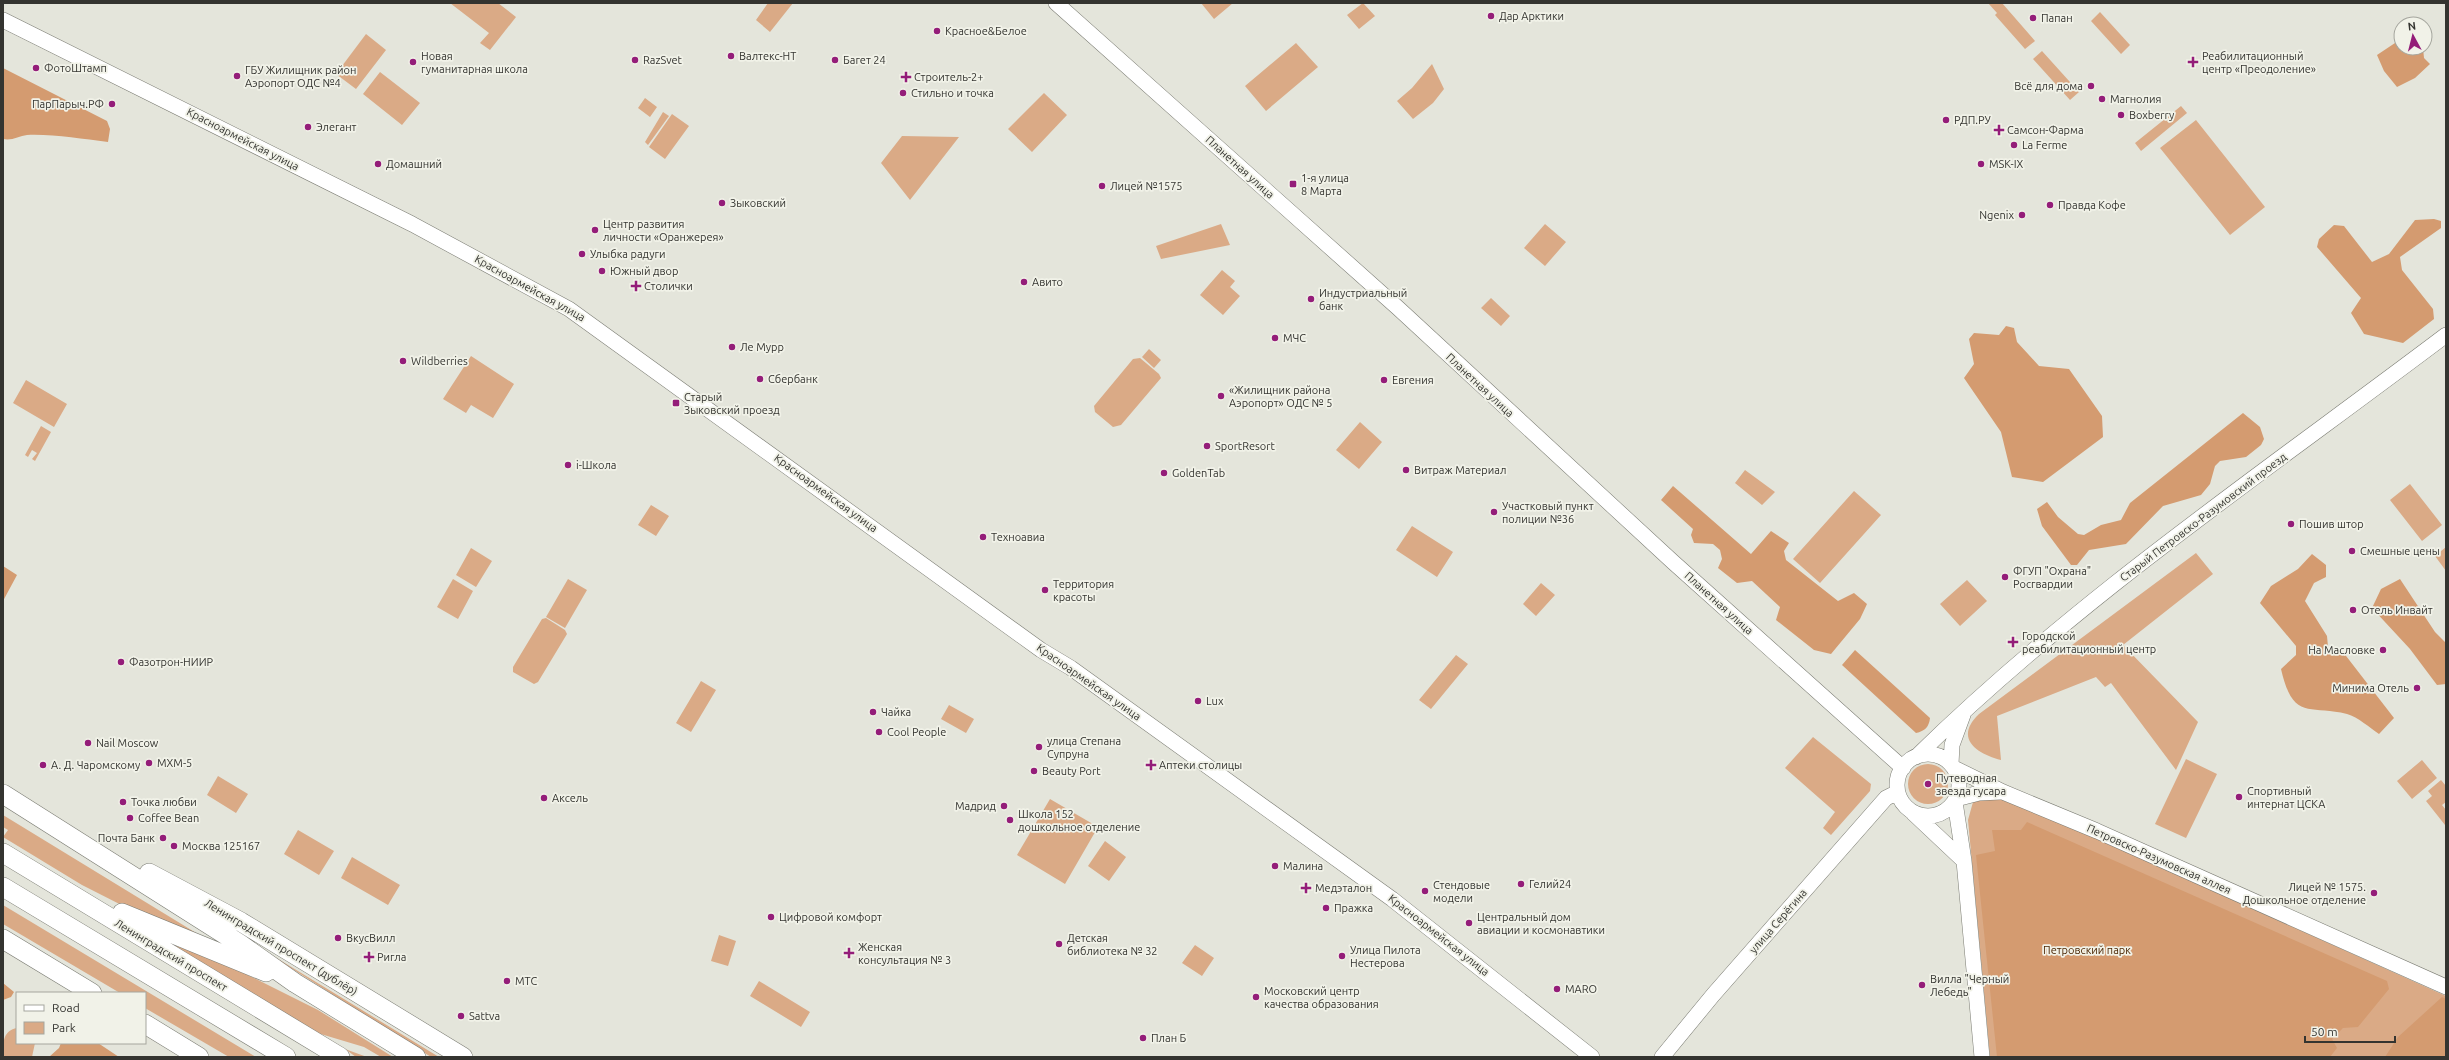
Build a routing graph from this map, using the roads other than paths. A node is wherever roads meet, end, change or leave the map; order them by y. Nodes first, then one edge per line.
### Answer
1 (1056, 3) edge
2 (3, 20) edge
3 (2446, 335) edge
4 (1967, 706) junction
5 (1916, 757) junction
6 (1952, 766) junction
7 (1903, 768) junction
8 (2003, 792) junction
9 (3, 794) edge
10 (1899, 796) junction
11 (1955, 800) junction
12 (1911, 811) junction
13 (51, 824) junction
14 (3, 853) edge
15 (1964, 860) junction
16 (28, 868) junction
17 (3, 887) edge
18 (3, 939) edge
19 (295, 983) junction
20 (2446, 987) edge
21 (90, 992) edge
22 (146, 1025) edge
23 (199, 1057) edge
24 (286, 1057) edge
25 (340, 1057) edge
26 (416, 1057) edge
27 (463, 1057) edge
28 (1592, 1057) edge
29 (1662, 1057) edge
30 (1982, 1057) edge

1 - 7 street, Планетная улица
2 - 28 street, Красноармейская улица
3 - 4 street, Старый Петровско-Разумовский проезд
4 - 5 street, Старый Петровско-Разумовский проезд
4 - 6 street, Старый Петровско-Разумовский проезд
5 - 6 street
5 - 7 street
6 - 8 street, Петровско-Разумовская аллея
6 - 11 street
7 - 10 street
8 - 11 street, Петровско-Разумовская аллея
8 - 20 street, Петровско-Разумовская аллея
9 - 13 main road, Ленинградский проспект (дублёр)
10 - 12 street
10 - 29 street, улица Серёгина
11 - 12 street
11 - 15 street
12 - 15 street
13 - 19 main road, Ленинградский проспект (дублёр)
13 - 27 main road, Ленинградский проспект (дублёр)
14 - 16 main road, Ленинградский проспект
15 - 30 street
16 - 19 main road
16 - 25 main road, Ленинградский проспект
17 - 24 main road
18 - 21 main road
19 - 26 main road, Ленинградский проспект (дублёр)
22 - 23 main road

